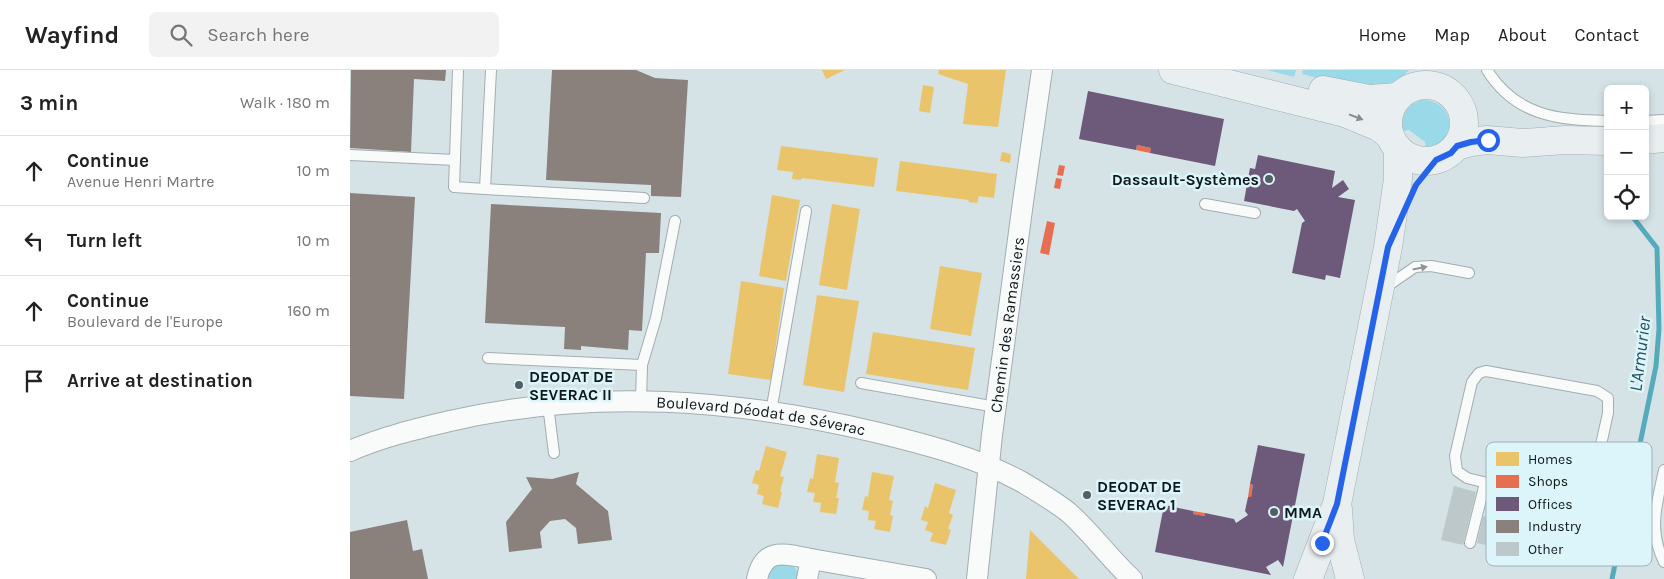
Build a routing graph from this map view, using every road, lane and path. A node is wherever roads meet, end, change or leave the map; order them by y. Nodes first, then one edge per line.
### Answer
1 (458, 70) edge
2 (491, 70) edge
3 (1042, 70) edge
4 (1173, 70) edge
5 (1240, 70) edge
6 (1449, 70) edge
7 (1487, 70) edge
8 (1410, 85) edge
9 (1457, 102) junction
10 (1664, 120) edge
11 (1649, 121) edge
12 (1604, 122) edge
13 (1664, 138) edge
14 (1565, 140) junction
15 (1649, 140) edge
16 (1604, 141) edge
17 (1394, 142) junction
18 (1446, 153) junction
19 (350, 155) edge
20 (455, 160) junction
21 (485, 189) junction
22 (644, 198) dead end
23 (1205, 204) dead end
24 (806, 211) dead end
25 (1255, 213) dead end
26 (675, 221) dead end
27 (1388, 247) junction
28 (1469, 272) dead end
29 (1379, 293) junction
30 (488, 358) dead end
31 (642, 365) junction
32 (861, 383) dead end
33 (641, 401) junction
34 (548, 405) junction
35 (996, 407) junction
36 (771, 412) junction
37 (1601, 442) edge
38 (350, 451) edge
39 (554, 453) dead end
40 (989, 467) junction
41 (1664, 470) edge
42 (1485, 482) joint
43 (1337, 504) junction
44 (1654, 532) joint
45 (1470, 543) dead end
46 (811, 559) junction
47 (1664, 562) edge
48 (757, 579) edge
49 (807, 579) edge
50 (926, 579) edge
51 (977, 579) edge
52 (1132, 579) edge
53 (1308, 579) edge
54 (1350, 579) edge

1 - 20 lane
2 - 21 lane
3 - 35 street, Chemin des Ramassiers
4 -> 17 main road
5 - 8 main road
6 - 9 main road
7 - 12 lane
8 - 9 main road
8 - 17 main road
9 - 14 main road
9 - 18 main road
10 - 11 lane
13 - 15 main road
14 - 16 main road
14 - 18 main road
17 - 18 main road
17 - 27 main road
18 - 27 main road
19 - 20 lane
20 - 21 lane
21 - 22 lane
23 - 25 lane
24 - 36 lane
26 - 31 lane
27 - 29 main road
29 -> 28 lane
29 - 43 main road
30 - 31 lane
31 - 33 lane
32 - 35 lane
33 - 34 street, Boulevard Déodat de Séverac
33 - 36 street, Boulevard Déodat de Séverac
34 - 38 street, Boulevard Déodat de Séverac
34 - 39 lane
35 - 40 street, Chemin des Ramassiers
36 - 40 street, Boulevard Déodat de Séverac
37 - 42 lane
40 - 51 street, Chemin des Ramassiers
40 - 52 street, Boulevard Déodat de Séverac
41 - 44 lane
42 - 45 lane
43 - 53 main road
43 - 54 main road
44 - 47 lane
46 - 48 street
46 - 49 street
46 - 50 street

